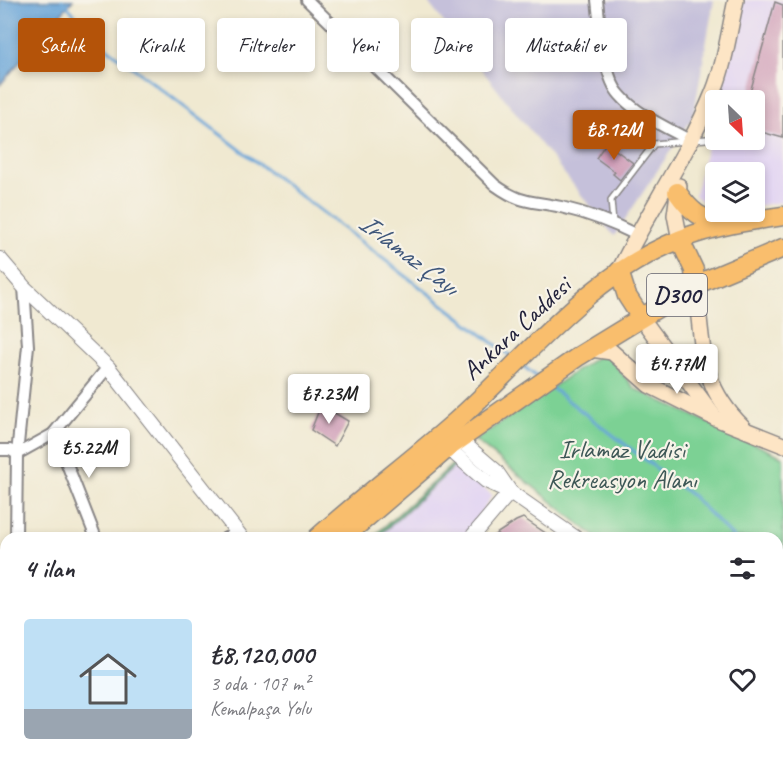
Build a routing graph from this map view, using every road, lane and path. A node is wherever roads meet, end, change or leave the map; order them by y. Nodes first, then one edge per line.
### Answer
1 (307, 0) edge
2 (597, 0) edge
3 (736, 0) edge
4 (705, 139) edge
5 (691, 141) junction
6 (677, 192) junction
7 (783, 216) edge
8 (613, 223) junction
9 (733, 224) junction
10 (637, 235) junction
11 (680, 240) junction
12 (783, 248) edge
13 (0, 259) edge
14 (729, 268) junction
15 (619, 271) junction
16 (695, 285) junction
17 (24, 287) junction
18 (640, 316) junction
19 (700, 318) junction
20 (585, 353) junction
21 (108, 367) junction
22 (715, 418) junction
23 (747, 431) junction
24 (53, 434) junction
25 (458, 435) junction
26 (783, 445) edge
27 (0, 450) edge
28 (17, 454) junction
29 (510, 492) junction
30 (379, 507) junction
31 (336, 521) junction
32 (16, 532) edge
33 (94, 532) edge
34 (231, 532) edge
35 (319, 532) edge
36 (324, 532) edge
37 (349, 532) edge
38 (354, 532) edge
39 (476, 532) edge
40 (566, 532) edge

1 - 8 street
2 - 5 street
3 - 5 main road
4 - 5 lane
5 - 6 main road
5 - 8 lane
5 - 10 main road
6 - 9 highway
6 - 11 main road
7 - 9 highway, Ankara Caddesi / D300
8 - 10 street
9 - 11 highway, Ankara Caddesi / D300
10 - 15 main road
11 - 15 highway, Ankara Caddesi / D300
11 - 16 highway
12 - 14 highway, Ankara Caddesi / D300
13 - 17 street
14 - 16 highway, Ankara Caddesi / D300
14 - 19 main road
15 - 18 highway
15 - 25 highway, Ankara Caddesi / D300
16 - 18 highway, Ankara Caddesi / D300
16 - 19 main road
17 - 21 street
17 - 28 street
18 - 20 highway, Ankara Caddesi / D300
18 - 22 main road
19 - 23 main road
20 - 22 main road
20 - 25 highway, Ankara Caddesi / D300
21 - 24 street
21 - 34 street
22 - 23 main road
23 - 26 main road
24 - 28 street
24 - 33 street
25 - 29 street
25 - 30 highway, Ankara Caddesi / D300
25 - 31 highway, Ankara Caddesi / D300
27 - 28 street
28 - 32 street
29 - 39 street
29 - 40 street
30 - 37 highway, Ankara Caddesi / D300
30 - 38 highway
31 - 35 highway
31 - 36 highway, Ankara Caddesi / D300

